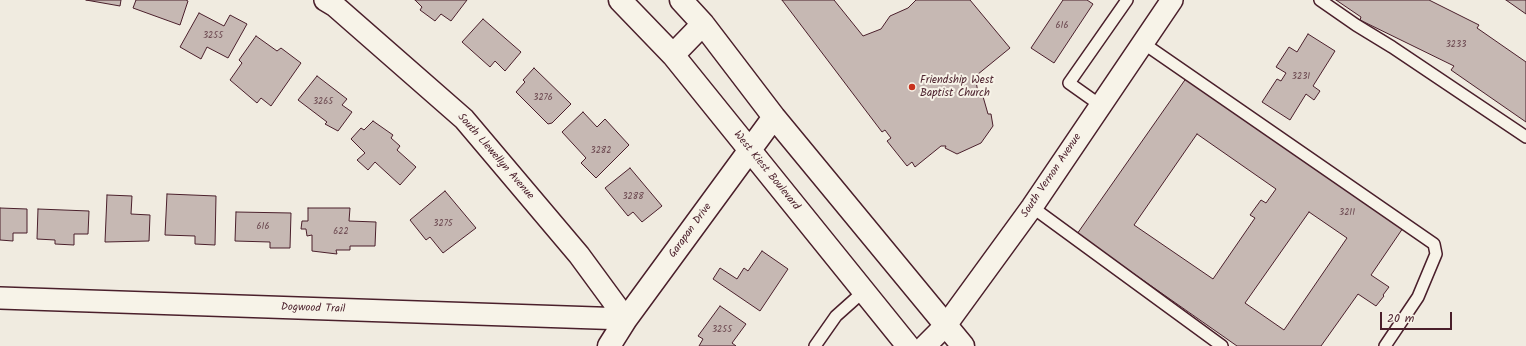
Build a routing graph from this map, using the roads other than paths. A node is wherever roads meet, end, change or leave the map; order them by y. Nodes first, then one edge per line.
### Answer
1 (325, 0) edge
2 (620, 0) edge
3 (1127, 0) edge
4 (1172, 0) edge
5 (1320, 0) edge
6 (688, 2) edge
7 (703, 24) junction
8 (1143, 43) junction
9 (673, 55) junction
10 (1100, 105) junction
11 (774, 117) junction
12 (1526, 137) edge
13 (750, 151) junction
14 (1032, 207) junction
15 (864, 291) junction
16 (0, 298) edge
17 (626, 320) junction
18 (946, 324) junction
19 (609, 346) edge
20 (815, 346) edge
21 (908, 346) edge
22 (925, 346) edge
23 (963, 346) edge
24 (1222, 346) edge
25 (1385, 346) edge

1 - 17 street, South Llewellyn Avenue
2 - 9 main road, West Kiest Boulevard
3 - 10 lane
4 - 8 street, South Vernon Avenue
5 - 12 lane
6 - 7 main road
7 - 9 main road
7 - 11 main road
8 - 10 street, South Vernon Avenue
8 - 25 lane
9 - 13 main road, West Kiest Boulevard
10 - 14 street, South Vernon Avenue
11 - 13 main road, Garapan Drive
11 - 18 main road
13 - 15 main road, West Kiest Boulevard
13 - 17 main road, Garapan Drive
14 - 18 street, South Vernon Avenue
14 - 24 lane
15 - 20 lane
15 - 21 main road, West Kiest Boulevard
16 - 17 street, Dogwood Trail
17 - 19 main road, Garapan Drive
18 - 22 street, South Vernon Avenue
18 - 23 main road

